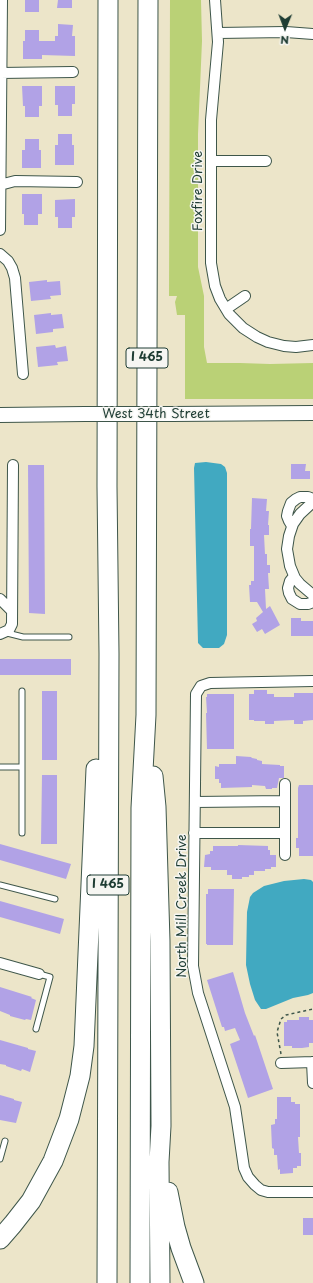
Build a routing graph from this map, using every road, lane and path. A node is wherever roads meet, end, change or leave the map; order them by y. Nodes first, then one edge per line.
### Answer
1 (2, 0) edge
2 (108, 0) edge
3 (148, 0) edge
4 (216, 0) edge
5 (218, 33) junction
6 (313, 34) edge
7 (73, 72) dead end
8 (1, 73) edge
9 (212, 161) junction
10 (266, 161) dead end
11 (77, 182) dead end
12 (0, 185) edge
13 (0, 230) edge
14 (0, 254) edge
15 (245, 296) dead end
16 (226, 309) junction
17 (313, 345) edge
18 (23, 374) dead end
19 (313, 412) edge
20 (0, 415) edge
21 (13, 465) dead end
22 (107, 486) junction
23 (313, 499) edge
24 (313, 502) edge
25 (292, 526) junction
26 (294, 576) junction
27 (313, 595) edge
28 (0, 599) edge
29 (313, 602) edge
30 (12, 611) junction
31 (3, 633) edge
32 (69, 637) dead end
33 (313, 681) edge
34 (22, 691) dead end
35 (146, 715) junction
36 (0, 767) edge
37 (22, 767) junction
38 (285, 784) dead end
39 (285, 801) junction
40 (195, 802) junction
41 (22, 833) dead end
42 (194, 833) junction
43 (285, 833) junction
44 (285, 855) dead end
45 (0, 886) edge
46 (55, 899) dead end
47 (0, 963) edge
48 (39, 974) joint
49 (313, 1010) edge
50 (36, 1029) dead end
51 (313, 1062) edge
52 (281, 1063) joint
53 (313, 1082) edge
54 (161, 1126) junction
55 (5, 1141) dead end
56 (0, 1159) edge
57 (313, 1192) edge
58 (0, 1239) edge
59 (107, 1283) edge
60 (140, 1283) edge
61 (160, 1283) edge
62 (194, 1283) edge

1 - 8 street
2 - 22 highway, I 465
3 - 35 highway, I 465
4 - 5 street, Foxfire Drive
5 - 6 street
5 - 9 street, Foxfire Drive
7 - 8 street
8 - 12 street
9 - 10 street
9 - 16 street, Foxfire Drive
11 - 12 street
12 - 13 street
14 - 18 street
15 - 16 street
16 - 17 street, Foxfire Drive
19 - 20 street, West 34th Street, bridge
21 - 30 street
22 - 58 highway
22 - 59 highway, I 465
23 - 25 street
24 - 25 street
25 - 26 street
26 - 27 street
26 - 29 street
28 - 30 street
30 - 31 street
31 - 32 lane
33 - 40 street, North Mill Creek Drive
34 - 37 lane
35 - 54 highway
35 - 60 highway, I 465
36 - 37 lane
37 - 41 lane
38 - 39 street
39 - 40 street
39 - 43 street
40 - 42 street, North Mill Creek Drive
42 - 43 street
42 - 57 street, North Mill Creek Drive
43 - 44 street
45 - 46 lane
47 - 48 street
48 - 50 lane
49 - 52 path
51 - 52 street
51 - 53 street
54 - 61 highway
54 - 62 highway
55 - 56 lane

